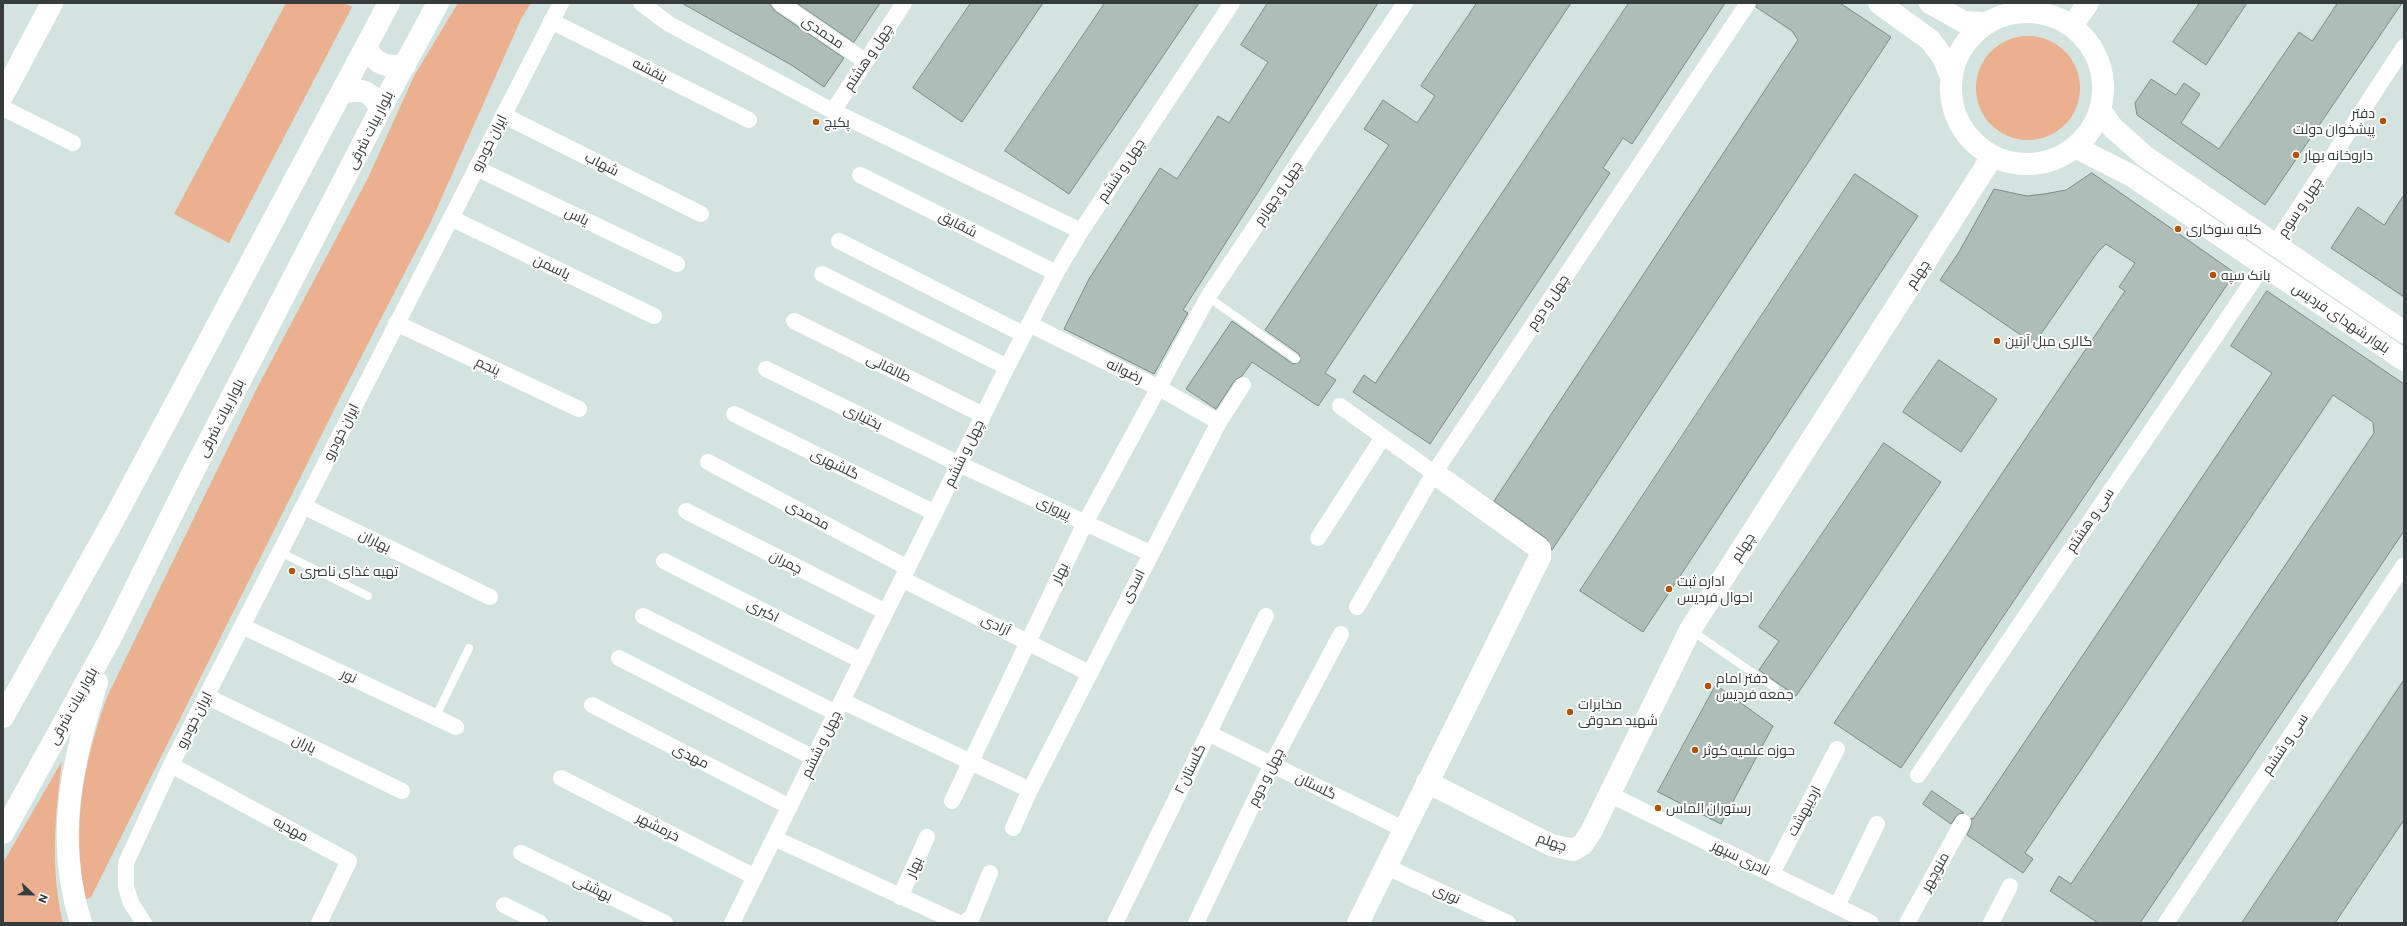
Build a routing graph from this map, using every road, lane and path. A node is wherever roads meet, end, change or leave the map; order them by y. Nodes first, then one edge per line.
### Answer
1 (52, 3) edge
2 (389, 3) edge
3 (438, 3) edge
4 (561, 3) edge
5 (642, 3) edge
6 (780, 3) edge
7 (904, 3) edge
8 (1232, 3) edge
9 (1405, 3) edge
10 (1748, 3) edge
11 (1878, 3) edge
12 (1930, 3) edge
13 (2088, 3) edge
14 (552, 20) junction
15 (1986, 23) junction
16 (2072, 26) junction
17 (2404, 47) edge
18 (366, 48) junction
19 (865, 61) junction
20 (405, 65) junction
21 (1951, 77) junction
22 (342, 93) junction
23 (3, 96) edge
24 (3, 108) edge
25 (380, 110) junction
26 (2100, 110) junction
27 (833, 111) junction
28 (503, 115) junction
29 (749, 120) dead end
30 (73, 143) dead end
31 (2075, 147) junction
32 (1992, 157) junction
33 (476, 168) junction
34 (860, 175) dead end
35 (701, 214) dead end
36 (450, 218) junction
37 (1081, 231) junction
38 (839, 241) dead end
39 (2274, 246) junction
40 (677, 264) dead end
41 (2263, 266) junction
42 (1056, 273) junction
43 (822, 274) dead end
44 (1208, 298) junction
45 (654, 316) dead end
46 (794, 321) dead end
47 (396, 323) junction
48 (1026, 329) junction
49 (2404, 332) edge
50 (1296, 359) dead end
51 (2404, 360) edge
52 (1007, 367) junction
53 (766, 369) dead end
54 (1243, 385) dead end
55 (1158, 388) junction
56 (1340, 406) dead end
57 (579, 409) dead end
58 (734, 414) dead end
59 (984, 415) junction
60 (1219, 422) junction
61 (1383, 437) junction
62 (708, 462) dead end
63 (959, 464) junction
64 (1434, 473) junction
65 (303, 506) junction
66 (686, 511) dead end
67 (935, 513) junction
68 (1085, 523) junction
69 (1318, 538) dead end
70 (280, 552) junction
71 (1150, 553) junction
72 (664, 562) dead end
73 (2404, 565) edge
74 (905, 573) junction
75 (368, 596) dead end
76 (490, 597) dead end
77 (1357, 607) dead end
78 (886, 612) junction
79 (643, 616) dead end
80 (1266, 616) dead end
81 (242, 626) junction
82 (1690, 630) junction
83 (1341, 634) dead end
84 (110, 638) junction
85 (1028, 640) junction
86 (469, 648) dead end
87 (619, 658) dead end
88 (862, 660) junction
89 (1089, 673) junction
90 (1775, 688) dead end
91 (206, 696) junction
92 (592, 705) dead end
93 (839, 707) junction
94 (3, 716) edge
95 (435, 718) junction
96 (456, 727) dead end
97 (1208, 733) junction
98 (1837, 748) dead end
99 (814, 758) junction
100 (970, 763) junction
101 (1272, 764) junction
102 (171, 765) junction
103 (1918, 775) dead end
104 (561, 778) dead end
105 (1427, 782) junction
106 (1030, 790) junction
107 (402, 791) dead end
108 (1611, 795) junction
109 (952, 801) dead end
110 (790, 807) junction
111 (1963, 822) dead end
112 (1877, 824) dead end
113 (1013, 828) dead end
114 (1403, 829) junction
115 (3, 833) edge
116 (927, 837) dead end
117 (774, 838) junction
118 (521, 853) dead end
119 (1385, 866) junction
120 (1772, 873) junction
121 (990, 874) dead end
122 (755, 877) junction
123 (2010, 886) dead end
124 (900, 896) junction
125 (504, 906) dead end
126 (1837, 906) junction
127 (1363, 921) edge
128 (81, 923) edge
129 (144, 923) edge
130 (319, 923) edge
131 (540, 923) edge
132 (665, 923) edge
133 (732, 923) edge
134 (963, 923) edge
135 (1115, 923) edge
136 (1196, 923) edge
137 (1508, 923) edge
138 (1871, 923) edge
139 (1907, 923) edge
140 (1991, 923) edge
141 (2166, 923) edge

1 - 23 main road
2 - 18 main road
3 - 20 main road, بلوار بیات شرقی
4 - 14 street, ایران خودرو
5 - 27 street
6 - 19 street, محمدی
7 - 19 street, چهل و هشتم
8 - 37 street, چهل و ششم
9 - 44 street, چهل و چهارم
10 - 64 street, چهل و دوم
11 - 21 main road
12 - 15 main road
13 - 16 main road
14 - 28 street, ایران خودرو
14 - 29 street, بنفشه
15 - 16 main road
15 - 21 main road
16 - 26 main road
17 - 39 street, چهل و سوم
18 - 20 main road
18 - 22 main road
19 - 27 street, چهل و هشتم
20 - 25 main road, بلوار بیات شرقی
21 - 32 main road
22 - 25 main road
22 - 94 main road
24 - 30 street
25 - 84 main road, بلوار بیات شرقی
26 - 31 main road
26 - 39 main road, بلوار شهدای فردیس
27 - 37 street
28 - 33 street, ایران خودرو
28 - 35 street, شهاب
31 - 32 main road
31 - 41 main road, بلوار شهدای فردیس
32 - 82 main road, چهلم
33 - 36 street, ایران خودرو
33 - 40 street, یاس
34 - 42 street, شقایق
36 - 45 street, یاسمن
36 - 47 street, ایران خودرو
37 - 42 street, چهل و ششم
38 - 48 street, رضوانه
39 - 49 main road, بلوار شهدای فردیس
41 - 51 main road, بلوار شهدای فردیس
41 - 103 street, سی و هشتم
42 - 48 street, چهل و ششم
43 - 52 street
44 - 50 lane
44 - 55 street, چهل و چهارم
46 - 59 street, طالقانی
47 - 57 street, پنجم
47 - 65 street, ایران خودرو
48 - 52 street, چهل و ششم
48 - 55 street, رضوانه
52 - 59 street, چهل و ششم
53 - 63 street, بختیاری
54 - 60 street, اسدی
55 - 60 street, رضوانه
55 - 68 street, بهار
56 - 61 street
58 - 67 street, گلشهری
59 - 63 street, چهل و ششم
60 - 71 street, اسدی
61 - 64 street
61 - 69 street
62 - 74 street, محمدی
63 - 67 street, چهل و ششم
63 - 68 street, پیروزی
64 - 77 street, چهل و دوم
64 - 105 main road
65 - 70 street, ایران خودرو
65 - 76 street, بهاران
66 - 78 street, چمران
67 - 74 street, چهل و ششم
68 - 71 street, پیروزی
68 - 85 street, بهار
70 - 75 lane
70 - 81 street, ایران خودرو
71 - 89 street, اسدی
72 - 88 street, اکبری
73 - 141 street, سی و ششم
74 - 78 street, چهل و ششم
74 - 85 street, آزادی
78 - 88 street, چهل و ششم
79 - 93 street
80 - 97 street, گلستان ۲
81 - 91 street, ایران خودرو
81 - 95 street, نور
82 - 90 lane
82 - 108 main road, چهلم
83 - 101 street, چهل و دوم
84 - 115 main road, بلوار بیات شرقی
84 - 128 main road
85 - 89 street, آزادی
85 - 100 street, بهار
86 - 95 lane
87 - 99 street
88 - 93 street, چهل و ششم
89 - 106 street, اسدی
91 - 102 street, ایران خودرو
91 - 107 street, یاران
92 - 110 street, مهدی
93 - 99 street, چهل و ششم
93 - 100 street
95 - 96 street, نور
97 - 101 street, گلستان
97 - 135 street, گلستان ۲
98 - 120 street, اردیبهشت
99 - 110 street, چهل و ششم
100 - 106 street
100 - 109 street, بهار
101 - 114 street, گلستان
101 - 136 street, چهل و دوم
102 - 129 street, ایران خودرو
102 - 130 street, مهدیه
104 - 122 street, خرمشهر
105 - 108 main road, چهلم
105 - 114 main road
106 - 113 street, اسدی
108 - 120 street, نادری سپهر
110 - 117 street, چهل و ششم
111 - 139 street, منوچهر
112 - 126 street
114 - 119 main road
116 - 124 street, بهار
117 - 122 street, چهل و ششم
117 - 124 street
118 - 132 street, بهشتی
119 - 127 main road
119 - 137 street, نوری
120 - 126 street, نادری سپهر
121 - 134 street
122 - 133 street, چهل و ششم
123 - 140 street
124 - 134 street
125 - 131 street
126 - 138 street, نادری سپهر

